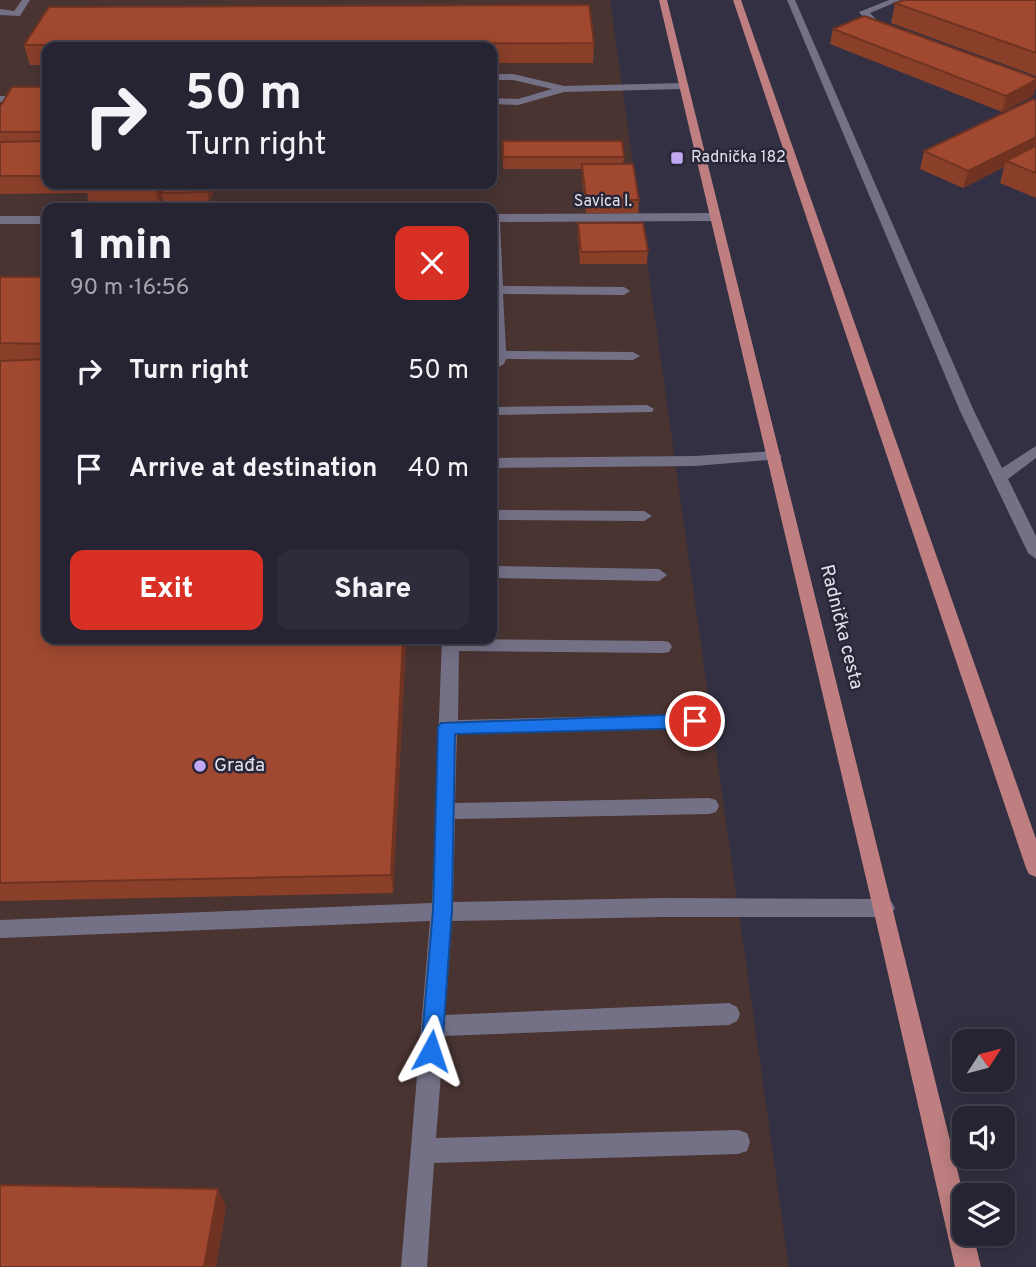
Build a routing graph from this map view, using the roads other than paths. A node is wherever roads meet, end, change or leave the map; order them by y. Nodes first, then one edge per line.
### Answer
1 (26, 0) edge
2 (663, 0) edge
3 (737, 0) edge
4 (791, 0) edge
5 (897, 0) edge
6 (0, 12) edge
7 (893, 33) edge
8 (497, 77) edge
9 (682, 86) junction
10 (563, 89) junction
11 (42, 94) edge
12 (0, 99) edge
13 (30, 100) junction
14 (42, 100) edge
15 (497, 101) edge
16 (714, 217) junction
17 (497, 218) edge
18 (0, 220) edge
19 (42, 220) edge
20 (497, 290) edge
21 (624, 291) dead end
22 (633, 356) dead end
23 (497, 361) edge
24 (647, 409) dead end
25 (497, 411) edge
26 (1036, 451) edge
27 (774, 456) junction
28 (497, 463) edge
29 (1000, 477) junction
30 (497, 515) edge
31 (644, 516) dead end
32 (1036, 553) edge
33 (497, 572) edge
34 (659, 575) dead end
35 (497, 643) edge
36 (451, 644) edge
37 (663, 647) dead end
38 (695, 721) dead end
39 (447, 727) junction
40 (709, 806) dead end
41 (444, 811) junction
42 (1036, 868) edge
43 (884, 908) junction
44 (442, 910) junction
45 (0, 929) edge
46 (729, 1014) dead end
47 (433, 1026) junction
48 (738, 1142) dead end
49 (423, 1151) junction
50 (414, 1267) edge
51 (968, 1267) edge

1 - 6 street
2 - 9 main road, Radnička cesta
3 - 42 main road
4 - 29 street
5 - 7 street
8 - 10 street
9 - 10 street
9 - 16 main road, Radnička cesta
10 - 15 street
11 - 13 street
12 - 13 street
13 - 14 street
16 - 17 street, Savica I.
16 - 27 main road, Radnička cesta
18 - 19 street
20 - 21 street
22 - 23 street
24 - 25 street
26 - 29 street
27 - 28 street
27 - 43 main road, Radnička cesta
29 - 32 street
30 - 31 street
33 - 34 street
35 - 37 street
36 - 39 street
38 - 39 street
39 - 41 street
40 - 41 street
41 - 44 street
43 - 44 street
43 - 51 main road, Radnička cesta
44 - 45 street
44 - 47 street
46 - 47 street
47 - 49 street
48 - 49 street
49 - 50 street

